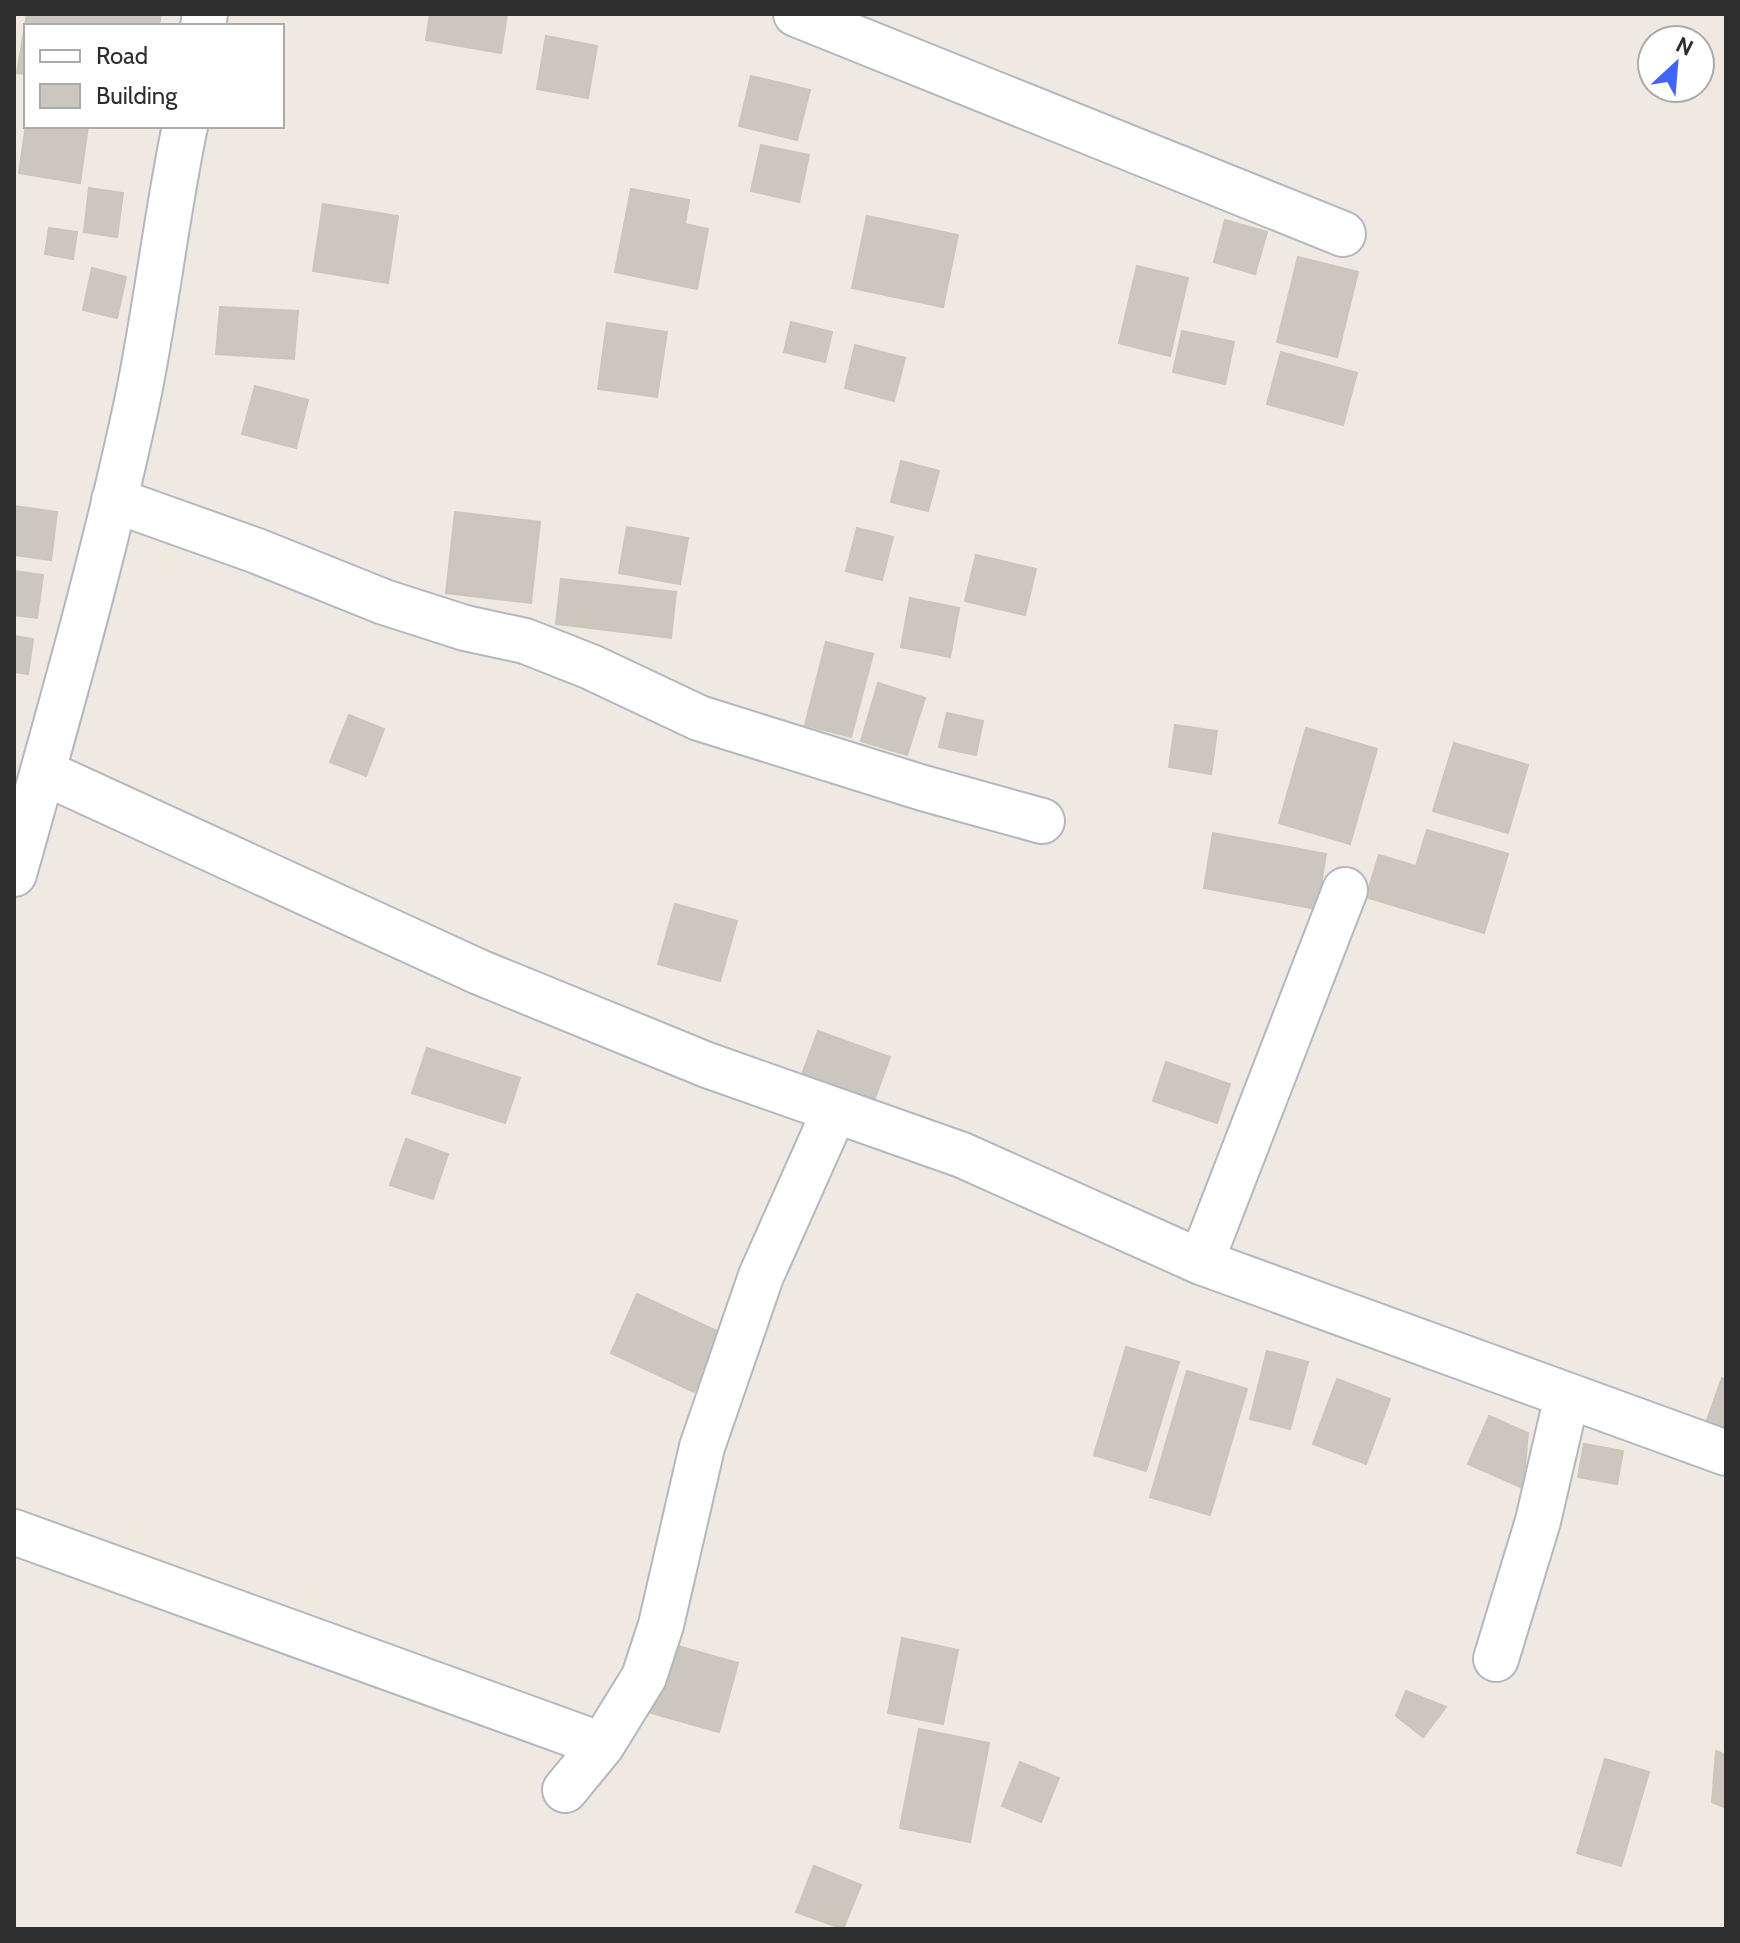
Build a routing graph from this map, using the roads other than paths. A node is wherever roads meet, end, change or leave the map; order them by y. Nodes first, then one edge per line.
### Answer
1 (796, 14) edge
2 (185, 128) edge
3 (1343, 234) dead end
4 (114, 500) junction
5 (43, 772) junction
6 (1042, 821) dead end
7 (14, 874) edge
8 (1345, 890) dead end
9 (835, 1110) junction
10 (1201, 1262) junction
11 (1567, 1396) junction
12 (1726, 1453) edge
13 (14, 1532) edge
14 (1496, 1659) dead end
15 (602, 1745) junction
16 (565, 1790) dead end

1 - 3 street
2 - 4 street
4 - 5 street
4 - 6 street
5 - 7 street
5 - 9 street
8 - 10 street
9 - 10 street
9 - 15 street
10 - 11 street
11 - 12 street
11 - 14 street
13 - 15 street
15 - 16 street

